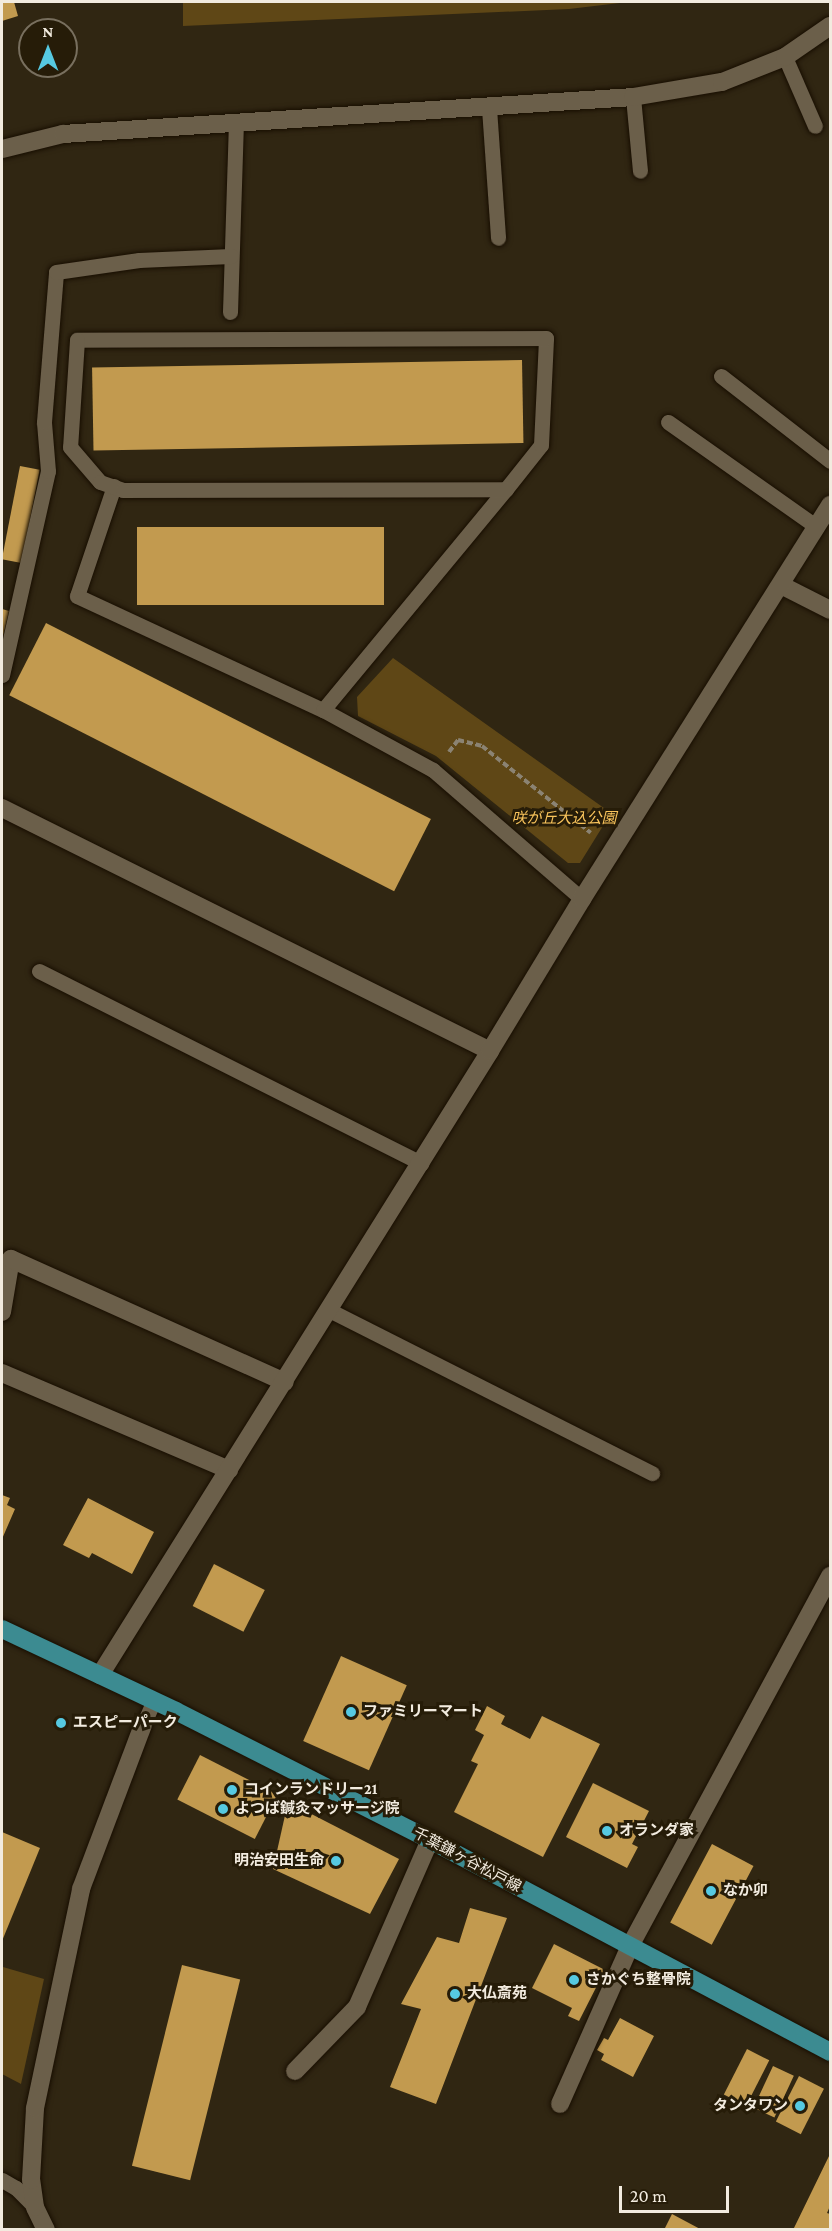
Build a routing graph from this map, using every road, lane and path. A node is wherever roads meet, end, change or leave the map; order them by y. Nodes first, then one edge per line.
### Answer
1 (831, 26) edge
2 (785, 57) junction
3 (633, 98) junction
4 (489, 108) junction
5 (236, 123) junction
6 (815, 126) dead end
7 (2, 149) edge
8 (640, 171) dead end
9 (498, 237) dead end
10 (231, 256) junction
11 (230, 312) dead end
12 (721, 376) dead end
13 (668, 422) dead end
14 (831, 461) edge
15 (114, 486) junction
16 (506, 489) junction
17 (831, 505) edge
18 (817, 527) junction
19 (781, 585) junction
20 (831, 610) edge
21 (2, 675) edge
22 (323, 710) junction
23 (433, 770) junction
24 (2, 808) edge
25 (612, 850) junction
26 (582, 898) junction
27 (39, 971) dead end
28 (490, 1052) junction
29 (421, 1163) junction
30 (329, 1310) junction
31 (2, 1312) edge
32 (2, 1373) edge
33 (285, 1382) junction
34 (229, 1470) junction
35 (652, 1473) dead end
36 (831, 1576) edge
37 (2, 1629) edge
38 (100, 1675) junction
39 (154, 1700) junction
40 (143, 1725) joint
41 (430, 1840) junction
42 (630, 1946) junction
43 (831, 2052) edge
44 (296, 2072) dead end
45 (560, 2104) dead end
46 (2, 2180) edge
47 (35, 2207) junction
48 (46, 2229) edge

1 - 2 street
2 - 3 street
2 - 6 lane
3 - 4 street
3 - 8 lane
4 - 5 street
4 - 9 lane
5 - 7 street
5 - 10 lane
10 - 11 lane
10 - 21 lane
12 - 14 lane
13 - 18 lane
15 - 16 lane
15 - 16 lane
15 - 22 lane
16 - 22 lane
17 - 18 street
18 - 19 street
19 - 20 street
19 - 25 street
22 - 23 lane
23 - 25 path
23 - 26 lane
24 - 28 street
25 - 26 street
26 - 28 street
27 - 29 lane
28 - 29 street
29 - 30 street
30 - 33 street
30 - 35 lane
31 - 33 street
32 - 34 street
33 - 34 street
34 - 38 street
36 - 42 street
37 - 38 main road, 千葉鎌ヶ谷松戸線
38 - 39 main road, 千葉鎌ヶ谷松戸線
39 - 40 lane
39 - 41 main road, 千葉鎌ヶ谷松戸線
40 - 47 street
41 - 42 main road, 千葉鎌ヶ谷松戸線
41 - 44 street
42 - 43 main road, 千葉鎌ヶ谷松戸線
42 - 45 street
46 - 47 lane
47 - 48 street

